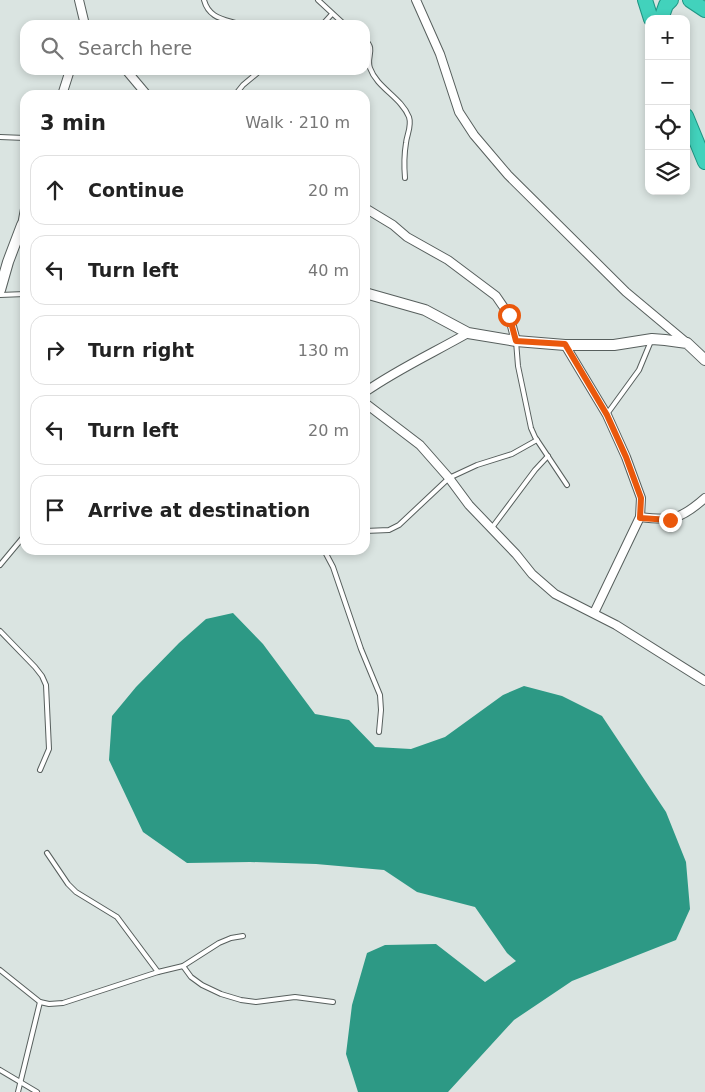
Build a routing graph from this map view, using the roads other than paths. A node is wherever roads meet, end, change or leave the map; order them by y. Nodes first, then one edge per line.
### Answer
1 (79, 0) edge
2 (204, 0) edge
3 (318, 0) edge
4 (416, 0) edge
5 (645, 0) edge
6 (671, 0) edge
7 (690, 0) edge
8 (705, 10) edge
9 (332, 14) junction
10 (650, 15) edge
11 (662, 15) edge
12 (85, 20) edge
13 (224, 20) edge
14 (327, 20) edge
15 (339, 20) edge
16 (370, 68) edge
17 (68, 75) edge
18 (130, 75) edge
19 (255, 75) edge
20 (64, 90) edge
21 (144, 90) edge
22 (239, 90) edge
23 (690, 126) edge
24 (0, 137) edge
25 (20, 138) edge
26 (705, 162) edge
27 (405, 178) dead end
28 (370, 211) edge
29 (20, 231) edge
30 (4, 260) edge
31 (0, 290) edge
32 (20, 294) edge
33 (370, 294) edge
34 (0, 295) edge
35 (468, 333) junction
36 (652, 339) junction
37 (516, 341) junction
38 (688, 343) junction
39 (565, 344) junction
40 (705, 360) edge
41 (370, 389) edge
42 (370, 407) edge
43 (607, 415) junction
44 (536, 440) junction
45 (548, 456) junction
46 (449, 478) junction
47 (567, 485) dead end
48 (705, 498) edge
49 (640, 518) junction
50 (491, 529) junction
51 (370, 530) edge
52 (20, 541) edge
53 (327, 555) edge
54 (0, 565) edge
55 (594, 613) junction
56 (0, 631) edge
57 (705, 681) edge
58 (379, 732) dead end
59 (40, 770) dead end
60 (47, 853) dead end
61 (243, 936) dead end
62 (183, 966) junction
63 (0, 970) edge
64 (158, 972) junction
65 (40, 1002) junction
66 (333, 1002) dead end
67 (0, 1070) edge
68 (20, 1082) junction
69 (18, 1092) edge
70 (37, 1092) edge

1 - 12 street
2 - 13 lane
3 - 9 lane
4 - 38 street
5 - 10 highway
6 - 11 highway
7 - 8 highway
9 - 14 lane
9 - 15 lane
16 - 27 lane
17 - 20 street
18 - 21 street
19 - 22 lane
23 - 26 highway
24 - 25 lane
28 - 37 street
29 - 30 street
30 - 31 street
32 - 34 lane
33 - 35 street
35 - 37 street
35 - 41 street
36 - 38 street
36 - 39 street
36 - 43 lane
37 - 39 street
37 - 44 lane
38 - 40 street
39 - 43 street
42 - 46 street
43 - 49 street
44 - 45 lane
44 - 46 lane
45 - 47 lane
45 - 50 lane
46 - 50 street
46 - 51 lane
48 - 49 street
49 - 55 street
50 - 55 street
52 - 54 lane
53 - 58 lane
55 - 57 street
56 - 59 lane
60 - 64 lane
61 - 62 lane
62 - 64 lane
62 - 66 lane
63 - 65 lane
64 - 65 lane
65 - 68 lane
67 - 68 lane
68 - 69 lane
68 - 70 lane

